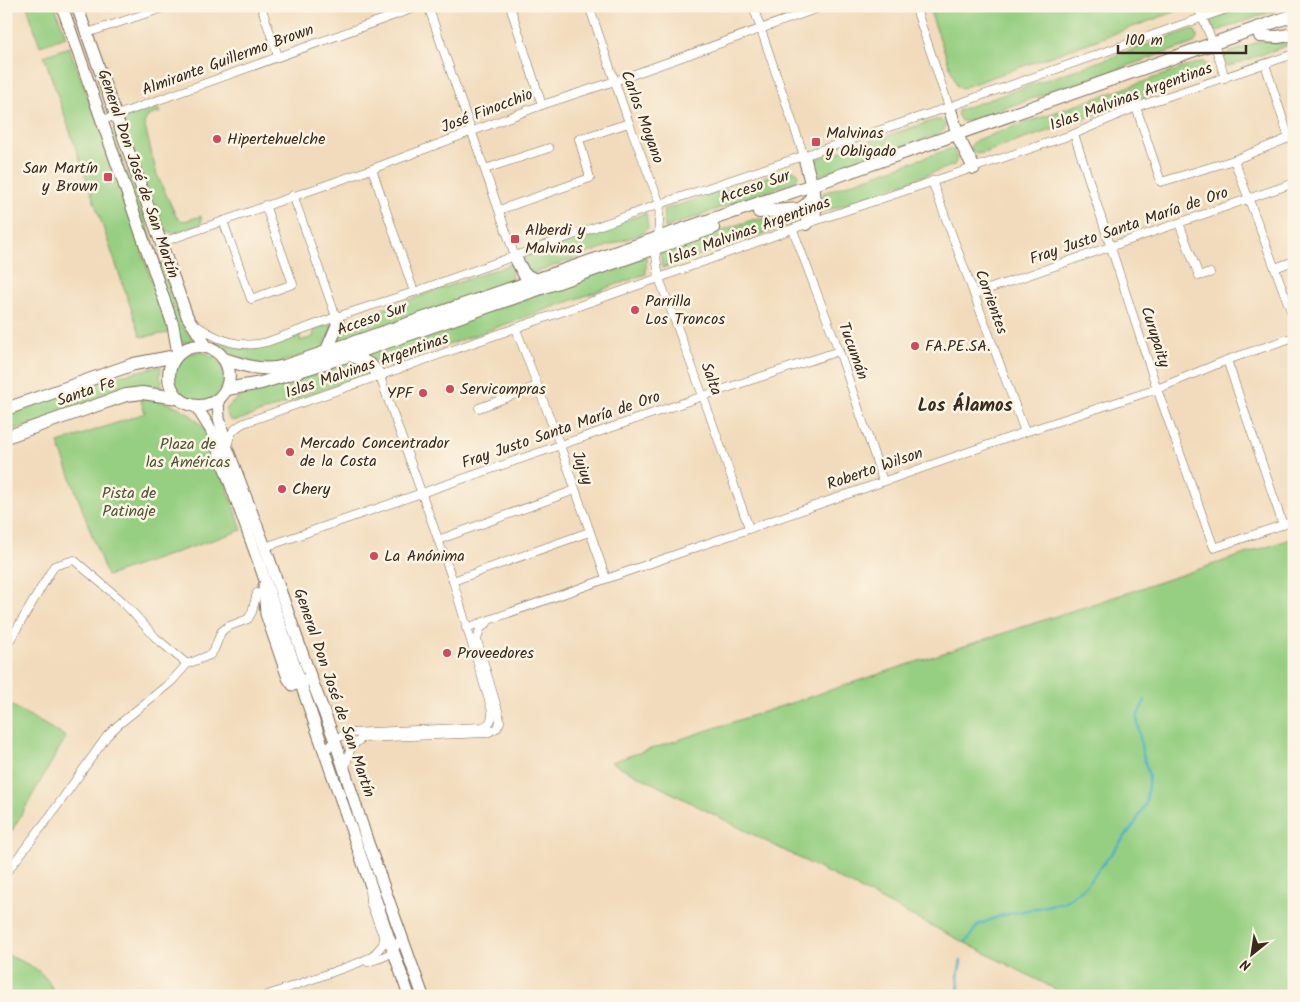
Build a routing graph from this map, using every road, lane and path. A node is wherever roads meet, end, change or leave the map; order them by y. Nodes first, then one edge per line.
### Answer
1 (62, 6) edge
2 (77, 6) edge
3 (169, 6) edge
4 (261, 6) edge
5 (420, 6) edge
6 (428, 6) edge
7 (510, 6) edge
8 (589, 6) edge
9 (753, 6) edge
10 (824, 6) edge
11 (915, 6) edge
12 (1197, 6) edge
13 (1235, 6) edge
14 (1294, 15) edge
15 (1201, 18) junction
16 (1294, 24) edge
17 (761, 28) junction
18 (87, 33) junction
19 (1294, 34) edge
20 (1260, 36) junction
21 (1215, 48) junction
22 (1294, 54) edge
23 (278, 56) junction
24 (1265, 64) junction
25 (1225, 78) junction
26 (615, 82) junction
27 (542, 105) junction
28 (949, 107) junction
29 (1136, 107) junction
30 (116, 115) junction
31 (103, 120) junction
32 (629, 122) junction
33 (472, 131) junction
34 (1074, 134) junction
35 (959, 138) junction
36 (549, 148) dead end
37 (804, 156) junction
38 (1234, 160) junction
39 (974, 168) junction
40 (372, 169) junction
41 (485, 169) junction
42 (932, 181) junction
43 (1294, 183) edge
44 (813, 189) junction
45 (293, 196) junction
46 (1249, 198) junction
47 (660, 204) junction
48 (266, 206) junction
49 (499, 210) junction
50 (223, 221) junction
51 (1179, 223) junction
52 (806, 224) junction
53 (793, 230) junction
54 (160, 243) junction
55 (657, 243) junction
56 (1111, 248) junction
57 (515, 257) junction
58 (1294, 261) edge
59 (1275, 268) junction
60 (1210, 273) dead end
61 (659, 278) junction
62 (536, 280) junction
63 (414, 292) junction
64 (974, 294) junction
65 (186, 316) junction
66 (336, 317) junction
67 (1294, 319) edge
68 (516, 328) junction
69 (1294, 337) edge
70 (207, 347) junction
71 (839, 351) junction
72 (326, 352) junction
73 (177, 355) junction
74 (350, 355) junction
75 (224, 358) junction
76 (1227, 360) junction
77 (380, 376) junction
78 (537, 386) junction
79 (227, 389) junction
80 (1157, 389) junction
81 (703, 396) junction
82 (178, 398) junction
83 (218, 400) junction
84 (196, 406) junction
85 (479, 408) dead end
86 (6, 409) edge
87 (1025, 432) junction
88 (6, 437) edge
89 (560, 445) junction
90 (227, 448) junction
91 (883, 481) junction
92 (575, 490) junction
93 (421, 492) junction
94 (1294, 521) edge
95 (1283, 525) junction
96 (749, 528) junction
97 (589, 532) junction
98 (438, 540) junction
99 (265, 547) junction
100 (263, 572) junction
101 (606, 578) junction
102 (453, 581) junction
103 (264, 595) junction
104 (496, 618) junction
105 (466, 628) junction
106 (6, 647) edge
107 (187, 664) junction
108 (306, 681) junction
109 (495, 723) junction
110 (335, 741) junction
111 (325, 751) junction
112 (344, 770) junction
113 (6, 873) edge
114 (367, 873) junction
115 (402, 937) junction
116 (393, 952) junction
117 (316, 978) junction
118 (265, 996) edge
119 (409, 996) edge
120 (423, 996) edge

1 - 31 main road, General Don José de San Martín
2 - 18 main road, General Don José de San Martín
3 - 18 street
4 - 23 street
5 - 23 street, Almirante Guillermo Brown
6 - 33 street
7 - 27 street
8 - 26 street, Carlos Moyano
9 - 17 street
10 - 17 street, José Finocchio
11 - 28 street
12 - 15 street
13 - 15 street
14 - 21 main road, Acceso Sur
15 - 21 street
15 - 28 street
16 - 20 main road, Acceso Sur
17 - 26 street, José Finocchio
17 - 37 street
18 - 30 main road, General Don José de San Martín
19 - 20 main road
20 - 21 main road, Acceso Sur
21 - 25 street
21 - 35 main road, Acceso Sur
22 - 24 street, Islas Malvinas Argentinas
23 - 30 street, Almirante Guillermo Brown
24 - 25 street, Islas Malvinas Argentinas
24 - 38 street
25 - 29 street, Islas Malvinas Argentinas
26 - 27 street, José Finocchio
26 - 32 street, Carlos Moyano
27 - 33 street, José Finocchio
28 - 35 main road
28 - 37 street
29 - 34 street, Islas Malvinas Argentinas
29 - 38 street
30 - 31 street, Almirante Guillermo Brown
30 - 54 main road, General Don José de San Martín
31 - 73 main road, General Don José de San Martín
32 - 47 street, Carlos Moyano
32 - 49 street
33 - 40 street, José Finocchio
33 - 41 street
34 - 39 street, Islas Malvinas Argentinas
34 - 56 street, Curupaity
35 - 39 main road
35 - 44 main road, Acceso Sur
36 - 41 street
37 - 44 main road
37 - 47 street
38 - 46 street
39 - 42 street, Islas Malvinas Argentinas
40 - 45 street, José Finocchio
40 - 63 street
41 - 49 street
42 - 52 street, Islas Malvinas Argentinas
42 - 64 street, Corrientes
43 - 46 street, Fray Justo Santa María de Oro
44 - 52 main road
44 - 55 main road, Acceso Sur
44 - 55 main road, Acceso Sur
45 - 48 street, José Finocchio
45 - 66 street
46 - 51 street, Fray Justo Santa María de Oro
46 - 59 street
47 - 55 street, Carlos Moyano
47 - 57 street
48 - 50 street, José Finocchio
48 - 50 street
49 - 57 street
50 - 54 street, José Finocchio
51 - 56 street, Fray Justo Santa María de Oro
51 - 60 street
52 - 53 street, Islas Malvinas Argentinas
53 - 61 street, Islas Malvinas Argentinas
53 - 71 street, Tucumán
54 - 65 main road, General Don José de San Martín
55 - 61 street, Salta
55 - 62 main road, Acceso Sur
55 - 74 main road, Acceso Sur
56 - 64 street, Fray Justo Santa María de Oro
56 - 80 street, Curupaity
57 - 62 main road
57 - 63 street
58 - 59 street
59 - 67 street
61 - 68 street, Islas Malvinas Argentinas
61 - 81 street, Salta
62 - 72 main road, Acceso Sur
63 - 66 street
64 - 87 street, Corrientes
65 - 66 street
65 - 70 main road, General Don José de San Martín
66 - 72 main road
68 - 77 street, Islas Malvinas Argentinas
68 - 78 street, Jujuy
69 - 76 street, Roberto Wilson
70 - 73 main road
70 - 75 main road
71 - 81 street, Fray Justo Santa María de Oro
71 - 91 street, Tucumán
72 - 75 main road, Acceso Sur
73 - 82 main road
73 - 86 main road, Santa Fe
74 - 77 main road
74 - 79 main road, Acceso Sur
75 - 79 main road
76 - 80 street, Roberto Wilson
76 - 95 street
77 - 90 street, Islas Malvinas Argentinas
77 - 93 street
78 - 85 street
78 - 89 street, Jujuy
79 - 83 main road
80 - 87 street, Roberto Wilson
80 - 95 street, Curupaity
81 - 89 street, Fray Justo Santa María de Oro
81 - 96 street, Salta
82 - 84 main road
82 - 88 main road, Santa Fe
83 - 84 main road
83 - 90 main road, General Don José de San Martín
84 - 100 main road, General Don José de San Martín
87 - 91 street, Roberto Wilson
89 - 92 street, Jujuy
89 - 93 street, Fray Justo Santa María de Oro
90 - 99 main road, General Don José de San Martín
91 - 96 street, Roberto Wilson
92 - 97 street, Jujuy
92 - 98 street
93 - 98 street
93 - 99 street, Fray Justo Santa María de Oro
94 - 95 street
96 - 101 street, Roberto Wilson
97 - 101 street, Jujuy
97 - 102 street
98 - 102 street
99 - 108 main road, General Don José de San Martín
100 - 103 main road
100 - 108 main road, General Don José de San Martín
101 - 104 street, Roberto Wilson
102 - 105 street
103 - 107 street
103 - 108 main road
104 - 105 street, Roberto Wilson
104 - 109 street
105 - 109 street
106 - 107 street
107 - 113 street
108 - 110 main road, General Don José de San Martín
108 - 111 main road, General Don José de San Martín
109 - 110 street
109 - 112 street
110 - 111 street
110 - 112 main road, General Don José de San Martín
111 - 114 main road, General Don José de San Martín
112 - 115 main road, General Don José de San Martín
114 - 116 main road, General Don José de San Martín
114 - 117 street
115 - 116 street
115 - 120 main road, General Don José de San Martín
116 - 117 street
116 - 119 main road, General Don José de San Martín
117 - 118 street

